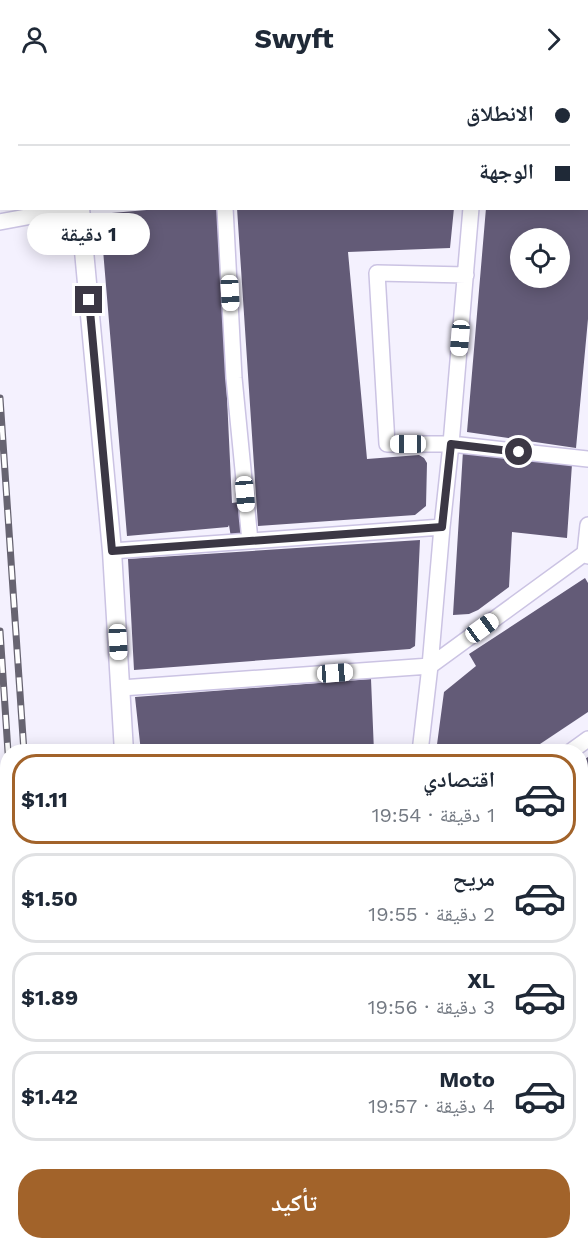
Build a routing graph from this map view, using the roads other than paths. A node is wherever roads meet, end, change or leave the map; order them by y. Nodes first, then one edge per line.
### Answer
1 (64, 210) edge
2 (80, 210) edge
3 (225, 210) edge
4 (471, 210) edge
5 (0, 222) edge
6 (466, 275) junction
7 (451, 444) junction
8 (588, 459) edge
9 (588, 525) edge
10 (442, 527) junction
11 (250, 541) junction
12 (112, 551) junction
13 (587, 555) edge
14 (430, 666) junction
15 (121, 688) junction
16 (124, 744) edge
17 (421, 744) edge

1 - 5 street
2 - 12 street
3 - 11 street
4 - 6 street
6 - 7 street
6 - 7 street
7 - 8 street
7 - 10 street
9 - 13 street
10 - 11 street
10 - 14 street
11 - 12 street
12 - 15 street
13 - 14 street
14 - 15 street
14 - 17 street
15 - 16 street

